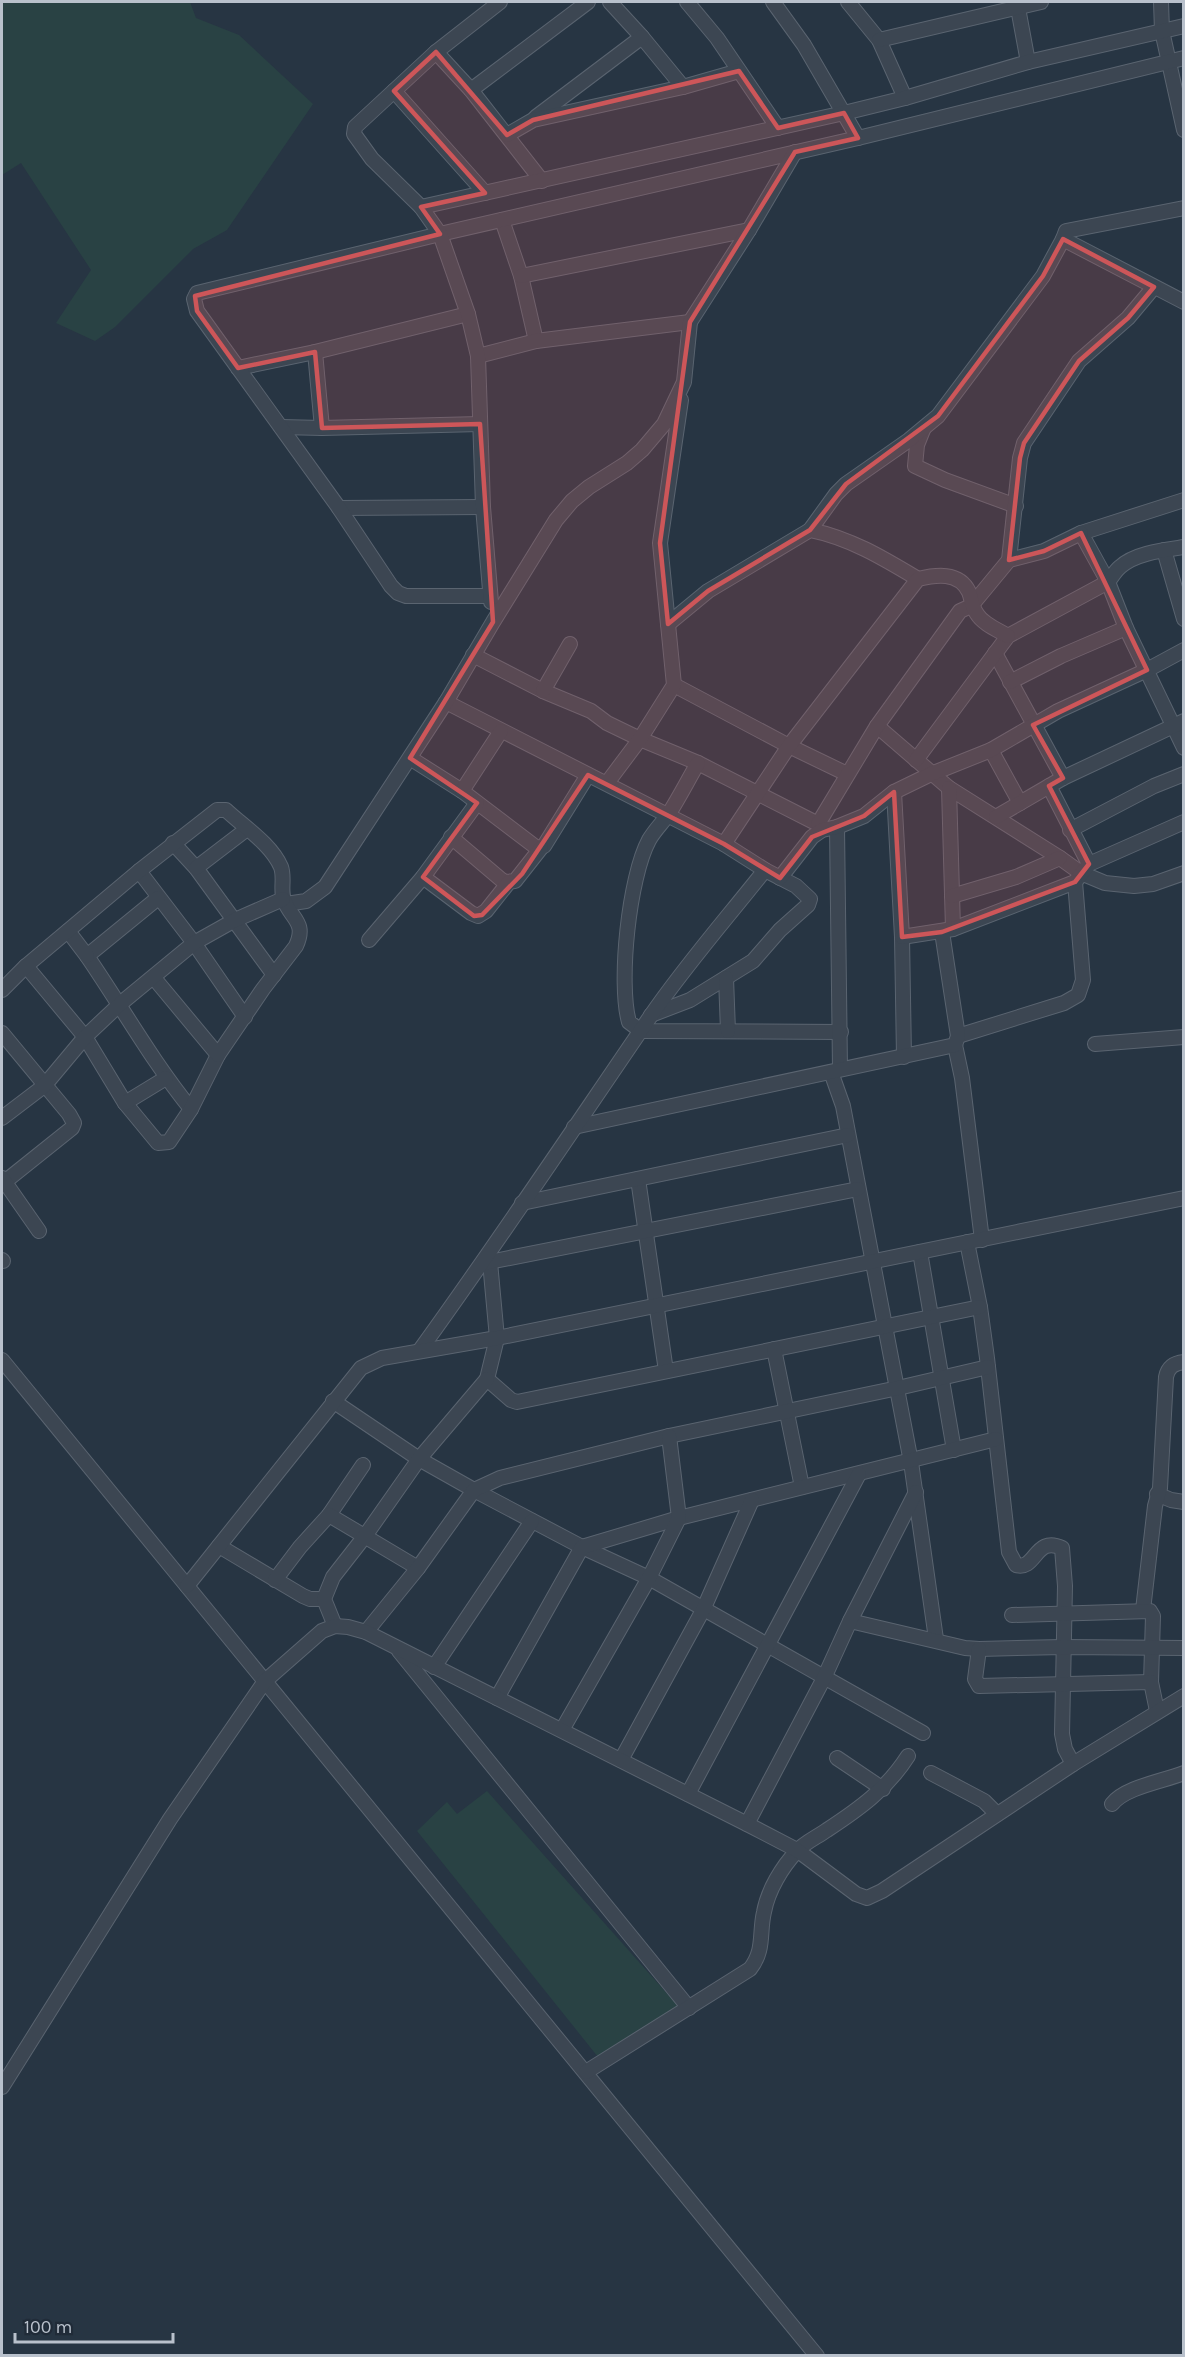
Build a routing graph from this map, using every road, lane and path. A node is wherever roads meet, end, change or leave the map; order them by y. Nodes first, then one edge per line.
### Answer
1 (500, 2) edge
2 (588, 2) edge
3 (610, 2) edge
4 (687, 2) edge
5 (773, 2) edge
6 (848, 2) edge
7 (1161, 2) edge
8 (1030, 4) edge
9 (1184, 26) edge
10 (1162, 31) junction
11 (642, 37) junction
12 (879, 40) junction
13 (436, 52) junction
14 (1184, 58) edge
15 (1028, 62) junction
16 (1168, 62) junction
17 (739, 71) junction
18 (683, 87) junction
19 (471, 90) junction
20 (394, 91) junction
21 (905, 98) junction
22 (844, 113) junction
23 (533, 120) junction
24 (778, 128) junction
25 (1184, 130) edge
26 (507, 135) junction
27 (858, 138) junction
28 (795, 152) junction
29 (542, 181) junction
30 (484, 194) junction
31 (421, 207) junction
32 (1184, 208) edge
33 (502, 220) junction
34 (749, 230) junction
35 (440, 234) junction
36 (1063, 239) junction
37 (521, 276) junction
38 (1154, 287) junction
39 (1184, 302) edge
40 (468, 314) junction
41 (690, 322) junction
42 (536, 341) junction
43 (315, 352) junction
44 (478, 356) junction
45 (238, 368) junction
46 (684, 382) junction
47 (480, 424) junction
48 (281, 427) junction
49 (322, 428) junction
50 (924, 428) junction
51 (1184, 500) edge
52 (1016, 506) junction
53 (483, 507) junction
54 (339, 508) junction
55 (810, 530) junction
56 (1081, 534) junction
57 (1184, 547) edge
58 (1164, 550) junction
59 (1009, 560) junction
60 (918, 579) junction
61 (1108, 582) junction
62 (490, 596) junction
63 (971, 606) junction
64 (1184, 619) edge
65 (493, 622) junction
66 (669, 624) junction
67 (1126, 628) junction
68 (1008, 636) junction
69 (570, 644) dead end
70 (1184, 650) edge
71 (995, 653) junction
72 (473, 655) junction
73 (1147, 670) junction
74 (1010, 682) junction
75 (674, 686) junction
76 (543, 691) junction
77 (446, 702) junction
78 (1178, 723) edge
79 (1033, 725) junction
80 (877, 726) junction
81 (501, 731) junction
82 (640, 739) junction
83 (789, 746) junction
84 (1184, 748) edge
85 (991, 750) junction
86 (410, 758) junction
87 (916, 760) junction
88 (698, 763) junction
89 (848, 774) junction
90 (931, 774) junction
91 (1184, 774) edge
92 (588, 775) junction
93 (1063, 778) junction
94 (607, 783) junction
95 (1049, 786) junction
96 (949, 788) junction
97 (462, 791) junction
98 (894, 792) junction
99 (759, 794) junction
100 (477, 803) junction
101 (1020, 803) junction
102 (668, 815) junction
103 (996, 817) junction
104 (1184, 822) edge
105 (820, 827) junction
106 (837, 827) junction
107 (247, 829) junction
108 (1071, 830) junction
109 (451, 837) junction
110 (173, 843) junction
111 (724, 844) junction
112 (541, 848) junction
113 (1060, 858) junction
114 (196, 868) junction
115 (765, 870) junction
116 (139, 871) junction
117 (1082, 873) junction
118 (1184, 873) edge
119 (423, 877) junction
120 (780, 878) junction
121 (509, 882) junction
122 (952, 896) junction
123 (158, 898) junction
124 (285, 901) junction
125 (235, 920) junction
126 (947, 930) junction
127 (68, 931) junction
128 (902, 937) junction
129 (369, 940) dead end
130 (194, 943) junction
131 (87, 956) junction
132 (26, 966) junction
133 (274, 975) junction
134 (154, 978) junction
135 (726, 978) junction
136 (2, 990) edge
137 (120, 1004) junction
138 (651, 1015) junction
139 (245, 1017) junction
140 (640, 1031) junction
141 (728, 1031) junction
142 (841, 1032) junction
143 (1184, 1036) edge
144 (85, 1037) junction
145 (3, 1038) edge
146 (957, 1040) junction
147 (1095, 1044) dead end
148 (218, 1055) junction
149 (904, 1057) junction
150 (835, 1071) junction
151 (166, 1078) junction
152 (44, 1086) junction
153 (125, 1103) junction
154 (191, 1109) junction
155 (2, 1118) edge
156 (574, 1127) junction
157 (848, 1135) junction
158 (638, 1179) junction
159 (2, 1181) edge
160 (858, 1189) junction
161 (1184, 1198) edge
162 (522, 1203) junction
163 (39, 1231) dead end
164 (645, 1232) junction
165 (982, 1240) junction
166 (966, 1242) junction
167 (920, 1252) junction
168 (487, 1262) junction
169 (873, 1262) junction
170 (657, 1306) junction
171 (980, 1307) junction
172 (931, 1317) junction
173 (885, 1326) junction
174 (497, 1338) junction
175 (774, 1349) junction
176 (420, 1350) junction
177 (2, 1360) edge
178 (1184, 1362) edge
179 (988, 1367) junction
180 (666, 1371) junction
181 (942, 1377) junction
182 (487, 1379) junction
183 (898, 1388) junction
184 (333, 1401) junction
185 (787, 1412) junction
186 (669, 1436) junction
187 (996, 1439) junction
188 (954, 1450) junction
189 (419, 1459) junction
190 (911, 1462) junction
191 (363, 1465) dead end
192 (859, 1474) junction
193 (802, 1487) junction
194 (474, 1490) junction
195 (916, 1492) junction
196 (1157, 1494) junction
197 (752, 1500) junction
198 (1184, 1502) edge
199 (329, 1515) junction
200 (679, 1518) junction
201 (532, 1521) junction
202 (366, 1536) junction
203 (219, 1546) junction
204 (582, 1547) junction
205 (418, 1568) junction
206 (648, 1578) junction
207 (275, 1580) junction
208 (187, 1586) junction
209 (324, 1599) junction
210 (703, 1610) junction
211 (1143, 1610) junction
212 (1065, 1613) junction
213 (1012, 1615) dead end
214 (850, 1621) junction
215 (335, 1626) junction
216 (366, 1632) junction
217 (936, 1639) junction
218 (396, 1647) junction
219 (768, 1647) junction
220 (1063, 1647) junction
221 (1151, 1648) junction
222 (1184, 1648) edge
223 (979, 1649) junction
224 (434, 1667) junction
225 (824, 1678) junction
226 (265, 1681) junction
227 (1151, 1682) junction
228 (1063, 1684) junction
229 (1184, 1696) edge
230 (497, 1698) junction
231 (1157, 1711) junction
232 (562, 1731) junction
233 (923, 1732) dead end
234 (908, 1756) dead end
235 (837, 1758) dead end
236 (621, 1760) junction
237 (1073, 1764) junction
238 (931, 1773) dead end
239 (1184, 1773) edge
240 (883, 1789) junction
241 (688, 1794) junction
242 (1112, 1804) dead end
243 (998, 1814) junction
244 (747, 1824) junction
245 (797, 1850) junction
246 (689, 2008) junction
247 (586, 2072) junction
248 (2, 2087) edge
249 (817, 2355) edge

1 - 13 street
2 - 19 street
3 - 11 street
4 - 17 street
5 - 22 street
6 - 12 street
7 - 10 street
8 - 12 street
8 - 15 street
9 - 10 street
10 - 15 street
10 - 16 street
11 - 18 street
11 - 23 street
12 - 21 street
13 - 19 street
13 - 20 street
14 - 16 street
15 - 21 street
16 - 25 street
16 - 27 street
17 - 18 street
17 - 24 street
18 - 23 street
19 - 26 street
20 - 30 street
20 - 31 street
21 - 22 street
22 - 24 street
22 - 27 street
23 - 26 street
24 - 29 street
26 - 29 street
27 - 28 street
28 - 33 street
28 - 34 street
29 - 30 street
30 - 31 street
31 - 35 street
32 - 36 street
33 - 35 street
33 - 37 street
34 - 37 street
34 - 41 street
35 - 40 street
35 - 45 street
36 - 38 street
36 - 50 street
37 - 42 street
38 - 39 street
38 - 52 street
40 - 43 street
40 - 44 street
41 - 42 street
41 - 46 street
42 - 44 street
43 - 45 street
43 - 49 street
44 - 47 street
45 - 48 street
46 - 65 street
46 - 66 street
47 - 49 street
47 - 53 street
48 - 49 street
48 - 54 street
50 - 52 street
50 - 55 street
51 - 56 street
52 - 59 street
53 - 54 street
53 - 62 street
54 - 62 street
55 - 60 street
55 - 66 street
56 - 59 street
56 - 61 street
57 - 58 street
58 - 61 street
58 - 64 street
59 - 63 street
60 - 63 street
60 - 83 street
61 - 67 street
61 - 68 street
62 - 65 street
63 - 68 street
63 - 80 street
65 - 72 street
66 - 75 street
67 - 73 street
67 - 74 street
68 - 71 street
69 - 76 street
70 - 73 street
71 - 74 street
71 - 87 street
72 - 76 street
72 - 77 street
73 - 78 street
73 - 79 street
74 - 79 street
75 - 82 street
75 - 83 street
76 - 82 street
77 - 81 street
77 - 86 street
78 - 84 street
78 - 93 street
79 - 85 street
79 - 93 street
80 - 87 street
80 - 89 street
81 - 92 street
81 - 97 street
82 - 88 street
82 - 94 street
83 - 89 street
83 - 99 street
85 - 90 street
85 - 101 street
86 - 97 street
86 - 124 street
87 - 90 street
88 - 99 street
88 - 102 street
89 - 105 street
90 - 96 street
90 - 98 street
91 - 108 street
92 - 94 street
92 - 112 street
93 - 95 street
94 - 102 street
95 - 101 street
95 - 108 street
96 - 103 street
96 - 122 street
97 - 100 street
98 - 106 street
98 - 128 street
99 - 105 street
99 - 111 street
100 - 109 street
100 - 112 street
101 - 103 street
102 - 111 street
102 - 140 street
103 - 113 street
104 - 117 street
105 - 106 street
105 - 120 street
106 - 142 street
107 - 110 street
107 - 114 street
107 - 124 street
108 - 117 street
109 - 119 street
109 - 121 street
110 - 114 street
110 - 116 street
111 - 115 street
112 - 121 street
113 - 117 street
113 - 122 street
114 - 125 street
115 - 120 street
115 - 138 street
116 - 123 street
116 - 127 street
117 - 118 street
117 - 126 street
117 - 146 street
119 - 121 street
119 - 129 street
120 - 135 street
122 - 126 street
123 - 130 street
123 - 131 street
124 - 125 street
124 - 133 street
125 - 130 street
125 - 133 street
126 - 128 street
126 - 146 street
127 - 131 street
127 - 132 street
128 - 149 street
130 - 134 street
130 - 139 street
131 - 137 street
132 - 136 street
132 - 144 street
133 - 139 street
134 - 137 street
134 - 148 street
135 - 138 street
135 - 141 street
137 - 144 street
137 - 151 street
138 - 140 street
139 - 148 street
140 - 141 street
140 - 156 street
141 - 142 street
142 - 150 street
143 - 147 street
144 - 152 street
144 - 153 street
145 - 152 street
146 - 149 street
146 - 165 street
148 - 154 street
149 - 150 street
150 - 156 street
150 - 157 street
151 - 153 street
151 - 154 street
152 - 155 street
152 - 159 street
153 - 154 street
156 - 162 street
157 - 158 street
157 - 160 street
158 - 162 street
158 - 164 street
159 - 163 street
160 - 164 street
160 - 169 street
161 - 165 street
162 - 168 street
164 - 168 street
164 - 170 street
165 - 166 street
166 - 167 street
166 - 171 street
167 - 169 street
167 - 172 street
168 - 174 street
168 - 176 street
169 - 170 street
169 - 173 street
170 - 174 street
170 - 180 street
171 - 172 street
171 - 179 street
172 - 173 street
172 - 181 street
173 - 175 street
173 - 183 street
174 - 176 street
174 - 182 street
175 - 180 street
175 - 185 street
176 - 184 street
177 - 208 street
178 - 196 street
179 - 181 street
179 - 187 street
180 - 182 street
181 - 183 street
181 - 188 street
182 - 189 street
183 - 185 street
183 - 190 street
184 - 189 street
184 - 203 street
185 - 186 street
185 - 193 street
186 - 194 street
186 - 200 street
187 - 188 street
187 - 212 street
188 - 190 street
189 - 194 street
189 - 202 street
190 - 192 street
190 - 195 street
191 - 199 street
192 - 193 street
192 - 219 street
193 - 197 street
194 - 201 street
194 - 205 street
195 - 214 street
195 - 217 street
196 - 198 street
196 - 211 street
197 - 200 street
197 - 210 street
199 - 202 street
199 - 207 street
200 - 204 street
200 - 206 street
201 - 204 street
201 - 224 street
202 - 205 street
202 - 209 street
203 - 207 street
203 - 208 street
204 - 206 street
204 - 230 street
205 - 216 street
206 - 210 street
206 - 232 street
207 - 209 street
208 - 226 street
209 - 215 street
210 - 219 street
210 - 236 street
211 - 212 street
211 - 221 street
212 - 213 street
212 - 220 street
214 - 217 street
214 - 225 street
215 - 216 street
215 - 226 street
216 - 218 street
217 - 223 street
218 - 224 street
218 - 246 street
219 - 225 street
219 - 241 street
220 - 221 street
220 - 223 street
220 - 228 street
221 - 222 street
221 - 227 street
223 - 228 street
224 - 230 street
225 - 233 street
225 - 244 street
226 - 247 street
226 - 248 street
227 - 228 street
227 - 231 street
228 - 237 street
229 - 231 street
230 - 232 street
231 - 237 street
232 - 236 street
234 - 240 street
235 - 240 street
236 - 241 street
237 - 243 street
238 - 243 street
239 - 242 street
240 - 245 street
241 - 244 street
243 - 245 street
244 - 245 street
245 - 246 street
246 - 247 street
247 - 249 street

